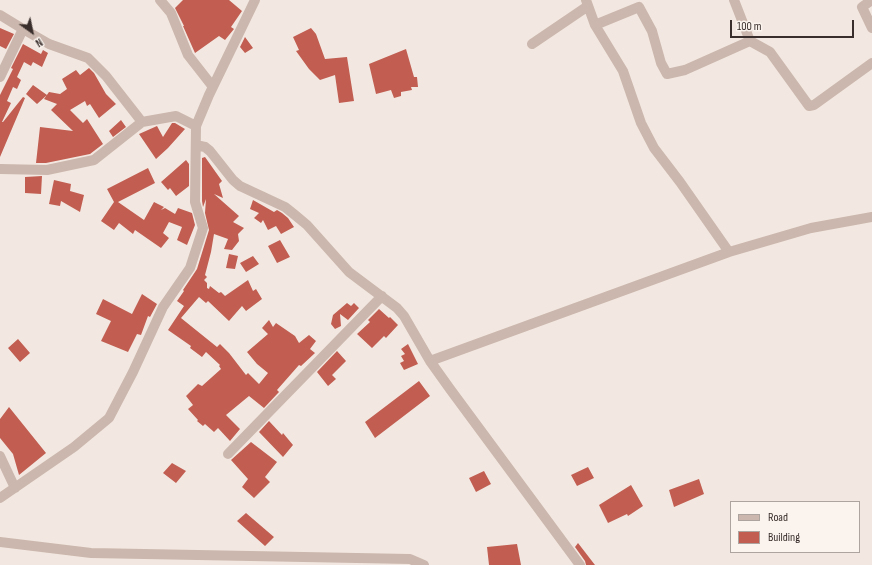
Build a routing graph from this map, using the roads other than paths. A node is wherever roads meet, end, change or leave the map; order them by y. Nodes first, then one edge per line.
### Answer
1 (160, 0) edge
2 (255, 0) edge
3 (734, 0) edge
4 (872, 0) edge
5 (587, 3) edge
6 (0, 15) edge
7 (595, 25) junction
8 (872, 28) edge
9 (23, 29) junction
10 (750, 41) junction
11 (532, 44) dead end
12 (872, 63) edge
13 (0, 77) edge
14 (213, 87) junction
15 (142, 122) junction
16 (196, 126) junction
17 (196, 146) junction
18 (0, 170) edge
19 (872, 217) edge
20 (729, 252) junction
21 (382, 296) junction
22 (430, 361) junction
23 (228, 454) dead end
24 (0, 456) edge
25 (15, 488) junction
26 (0, 498) edge
27 (0, 542) edge
28 (424, 565) edge
29 (580, 565) edge

1 - 14 street
2 - 14 street
3 - 10 street
4 - 8 street
5 - 7 street
5 - 11 street
6 - 9 street
7 - 10 street
7 - 20 street
9 - 13 street
9 - 15 street
10 - 12 street
14 - 16 street
15 - 16 street
15 - 18 street
16 - 17 street
17 - 21 street
17 - 25 street
19 - 20 street
20 - 22 street
21 - 22 street
21 - 23 street
22 - 29 street
24 - 25 street
25 - 26 street
27 - 28 street

